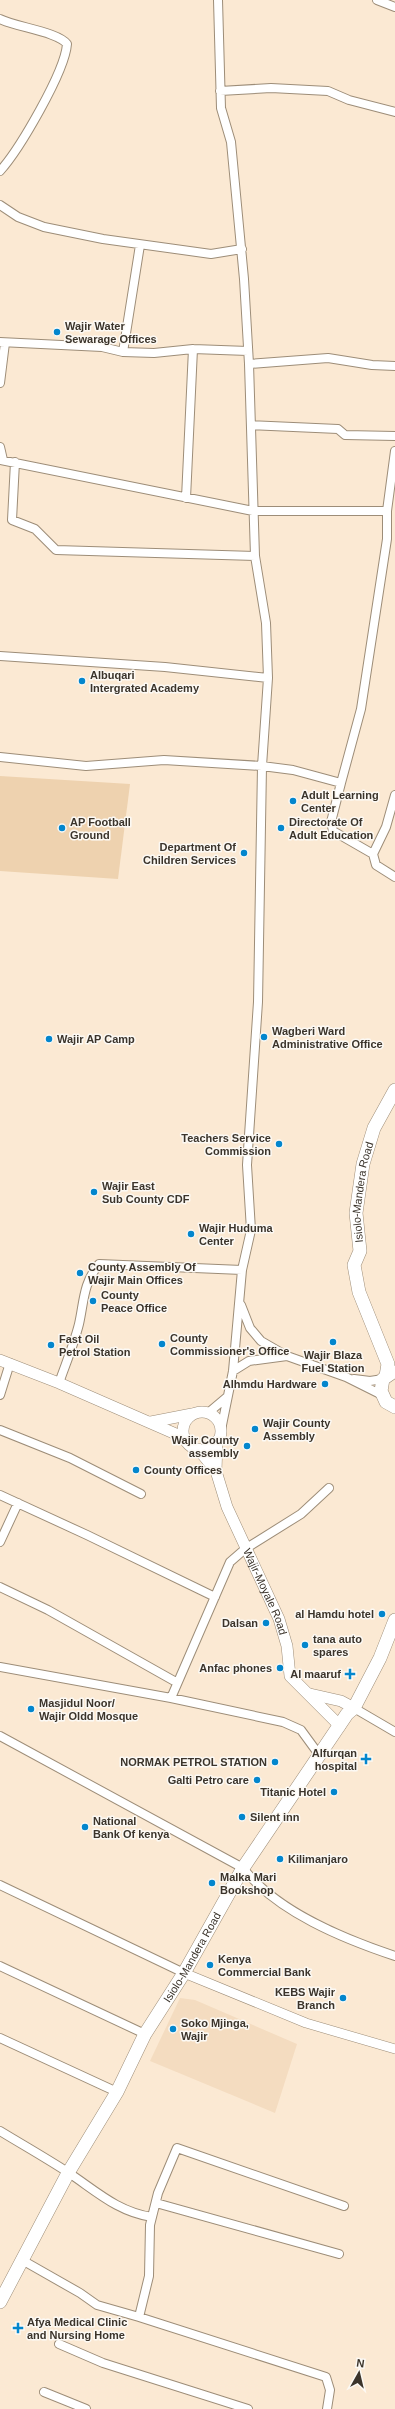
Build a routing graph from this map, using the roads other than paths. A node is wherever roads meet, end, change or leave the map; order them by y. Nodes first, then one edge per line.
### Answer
1 (218, 0) edge
2 (377, 0) edge
3 (395, 7) edge
4 (0, 19) edge
5 (220, 91) junction
6 (395, 112) edge
7 (0, 171) edge
8 (0, 205) edge
9 (140, 245) junction
10 (242, 249) junction
11 (3, 343) edge
12 (193, 349) junction
13 (248, 351) junction
14 (123, 352) junction
15 (249, 364) junction
16 (395, 366) edge
17 (0, 382) edge
18 (251, 425) junction
19 (395, 436) edge
20 (0, 447) edge
21 (395, 451) edge
22 (1, 460) edge
23 (15, 462) junction
24 (186, 498) junction
25 (253, 511) junction
26 (386, 511) junction
27 (255, 556) junction
28 (0, 656) edge
29 (268, 678) junction
30 (0, 757) edge
31 (262, 766) junction
32 (341, 783) junction
33 (395, 795) edge
34 (373, 854) junction
35 (395, 877) edge
36 (395, 1090) edge
37 (242, 1270) junction
38 (240, 1303) junction
39 (380, 1342) junction
40 (287, 1356) junction
41 (395, 1356) edge
42 (5, 1362) edge
43 (233, 1371) junction
44 (388, 1375) edge
45 (346, 1378) junction
46 (59, 1383) junction
47 (0, 1395) edge
48 (382, 1395) junction
49 (227, 1397) junction
50 (394, 1407) edge
51 (208, 1413) junction
52 (192, 1414) junction
53 (150, 1422) junction
54 (0, 1430) edge
55 (221, 1430) junction
56 (184, 1438) junction
57 (218, 1441) junction
58 (198, 1449) junction
59 (216, 1471) junction
60 (329, 1488) dead end
61 (141, 1494) dead end
62 (0, 1495) edge
63 (18, 1503) junction
64 (0, 1542) edge
65 (245, 1549) junction
66 (0, 1587) edge
67 (215, 1597) junction
68 (395, 1620) edge
69 (0, 1667) edge
70 (176, 1682) junction
71 (310, 1694) junction
72 (171, 1698) junction
73 (354, 1708) junction
74 (340, 1726) junction
75 (395, 1732) edge
76 (0, 1736) edge
77 (320, 1756) junction
78 (244, 1868) junction
79 (0, 1885) edge
80 (395, 1956) edge
81 (0, 1966) edge
82 (184, 1973) junction
83 (145, 2034) junction
84 (0, 2038) edge
85 (395, 2050) edge
86 (117, 2092) junction
87 (0, 2131) edge
88 (68, 2173) junction
89 (156, 2203) junction
90 (344, 2206) dead end
91 (152, 2217) junction
92 (340, 2254) dead end
93 (22, 2260) junction
94 (0, 2302) edge
95 (139, 2317) junction
96 (60, 2344) dead end
97 (44, 2392) dead end
98 (86, 2409) edge
99 (248, 2409) edge
100 (327, 2409) edge

1 - 5 street
2 - 3 street
4 - 7 street
5 - 6 street
5 - 10 street
8 - 9 street
9 - 10 street
9 - 14 street
10 - 13 street
11 - 14 street
11 - 17 street
12 - 13 street
12 - 14 street
12 - 24 street
13 - 15 street
15 - 16 street
15 - 18 street
18 - 19 street
18 - 25 street
20 - 22 street
21 - 26 street
22 - 23 street
23 - 24 street
23 - 27 street
24 - 25 street
25 - 26 street
25 - 27 street
26 - 32 street
27 - 29 street
28 - 29 street
29 - 31 street
30 - 31 street
31 - 32 street
31 - 37 street
32 - 34 street
33 - 34 street
34 - 35 street
36 - 39 highway, Isiolo-Mandera Road
37 - 38 street
37 - 46 street
38 - 40 street
38 - 43 street
39 - 41 highway, Isiolo-Mandera Road
39 - 44 highway, Isiolo-Mandera Road
40 - 43 street
40 - 45 street
42 - 46 main road
42 - 47 street
43 - 49 street
44 - 45 street
44 - 48 highway, Isiolo-Mandera Road
45 - 48 street
46 - 53 main road
48 - 50 highway
49 - 51 street
49 - 55 street
51 - 52 main road
51 - 55 main road
52 - 53 main road
52 - 56 main road
53 - 56 main road
54 - 61 street
55 - 57 main road
56 - 58 main road
57 - 58 main road
57 - 59 main road
58 - 59 main road, Wajir-Moyale Road
59 - 65 main road, Wajir-Moyale Road
60 - 65 street
62 - 63 street
63 - 64 street
63 - 67 street
65 - 67 street
65 - 71 main road, Wajir-Moyale Road
66 - 70 street
67 - 70 street
68 - 73 highway, Isiolo-Mandera Road
69 - 72 street
70 - 72 street
71 - 73 main road
71 - 74 main road, Wajir-Moyale Road
72 - 77 street
73 - 74 highway, Isiolo-Mandera Road
73 - 75 street
74 - 77 highway, Isiolo-Mandera Road
76 - 78 street
77 - 78 highway, Isiolo-Mandera Road
78 - 80 street
78 - 82 highway, Isiolo-Mandera Road
79 - 82 street
81 - 83 street
82 - 83 highway, Isiolo-Mandera Road
82 - 85 street
83 - 86 highway, Isiolo-Mandera Road
84 - 86 street
86 - 88 highway, Isiolo-Mandera Road
87 - 88 street
88 - 91 street
88 - 93 highway, Isiolo-Mandera Road
89 - 90 street
89 - 91 street
89 - 92 street
91 - 95 street
93 - 94 highway, Isiolo-Mandera Road
93 - 95 street
95 - 100 street
96 - 99 street
97 - 98 street

